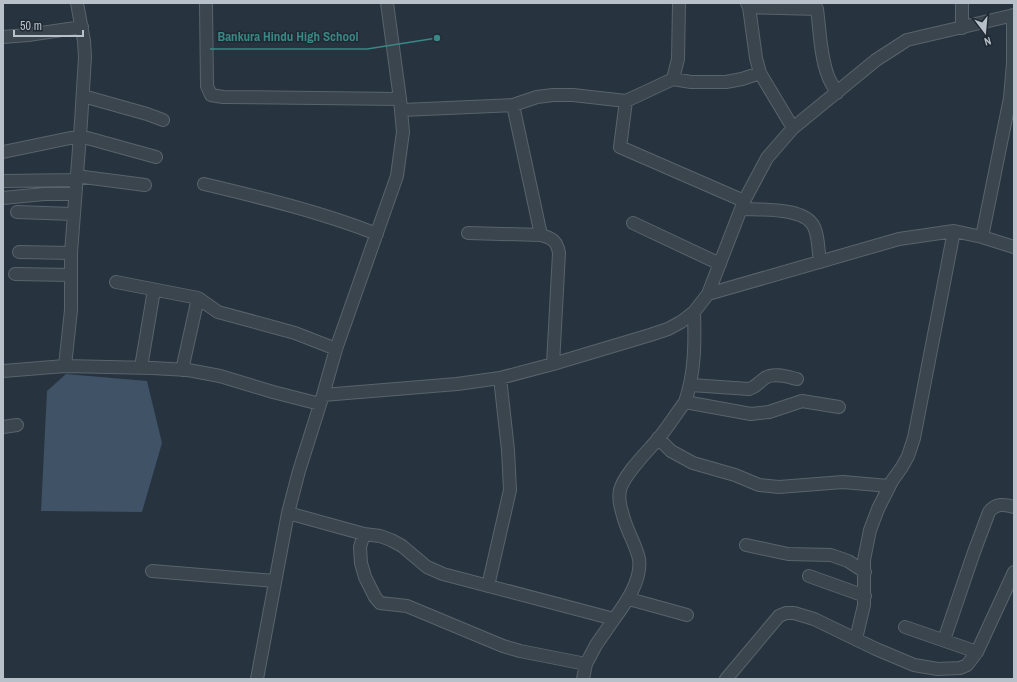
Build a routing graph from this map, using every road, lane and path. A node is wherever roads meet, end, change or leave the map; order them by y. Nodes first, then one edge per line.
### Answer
1 (77, 3) edge
2 (387, 3) edge
3 (679, 3) edge
4 (962, 3) edge
5 (206, 5) dead end
6 (748, 5) edge
7 (1013, 15) edge
8 (82, 28) junction
9 (962, 28) junction
10 (3, 37) edge
11 (760, 73) junction
12 (673, 79) junction
13 (837, 92) junction
14 (83, 96) junction
15 (626, 101) junction
16 (401, 105) junction
17 (513, 105) junction
18 (164, 120) dead end
19 (793, 128) junction
20 (80, 136) junction
21 (3, 152) edge
22 (156, 157) dead end
23 (76, 178) junction
24 (3, 182) edge
25 (204, 184) dead end
26 (145, 185) dead end
27 (75, 194) junction
28 (3, 198) edge
29 (742, 205) junction
30 (17, 212) dead end
31 (73, 214) junction
32 (633, 223) dead end
33 (954, 231) junction
34 (468, 233) dead end
35 (376, 234) junction
36 (541, 235) junction
37 (982, 237) junction
38 (1014, 247) edge
39 (18, 252) dead end
40 (71, 253) junction
41 (820, 262) junction
42 (720, 264) junction
43 (15, 274) dead end
44 (71, 275) junction
45 (116, 282) dead end
46 (154, 290) junction
47 (708, 294) junction
48 (198, 298) junction
49 (694, 312) junction
50 (336, 349) junction
51 (553, 364) junction
52 (65, 366) junction
53 (141, 368) junction
54 (182, 370) junction
55 (3, 371) edge
56 (500, 378) junction
57 (797, 379) dead end
58 (691, 385) junction
59 (321, 400) junction
60 (685, 402) junction
61 (839, 407) dead end
62 (17, 425) dead end
63 (3, 427) edge
64 (658, 438) junction
65 (889, 486) junction
66 (1014, 506) edge
67 (288, 513) junction
68 (364, 534) junction
69 (746, 545) dead end
70 (152, 571) dead end
71 (865, 572) junction
72 (1014, 572) edge
73 (809, 576) dead end
74 (275, 580) junction
75 (488, 586) junction
76 (865, 596) junction
77 (629, 599) junction
78 (687, 615) dead end
79 (614, 619) junction
80 (905, 628) dead end
81 (856, 639) junction
82 (944, 640) junction
83 (977, 652) junction
84 (586, 664) junction
85 (257, 679) edge
86 (583, 679) edge
87 (726, 679) edge

1 - 8 street
2 - 16 street
3 - 12 street
4 - 9 street
5 - 16 street
6 - 11 street
6 - 13 street
7 - 9 street
7 - 37 street
8 - 10 street
8 - 14 street
9 - 13 street
11 - 12 street
11 - 19 street
12 - 15 street
13 - 19 street
14 - 18 street
14 - 20 street
15 - 17 street
15 - 29 street
16 - 17 street
16 - 35 street
17 - 36 street
19 - 29 street
20 - 21 street
20 - 22 street
20 - 23 street
23 - 24 street
23 - 26 street
23 - 27 street
25 - 35 street
27 - 28 street
27 - 31 street
29 - 41 street
29 - 42 street
30 - 31 street
31 - 40 street
32 - 42 street
33 - 37 street
33 - 41 street
33 - 65 street
34 - 36 street
35 - 50 street
36 - 51 street
37 - 38 street
39 - 40 street
40 - 44 street
41 - 47 street
42 - 47 street
43 - 44 street
44 - 52 street
45 - 46 street
46 - 48 street
46 - 53 street
47 - 49 street
48 - 50 street
48 - 54 street
49 - 51 street
49 - 58 street
50 - 59 street
51 - 56 street
52 - 53 street
52 - 55 street
53 - 54 street
54 - 59 street
56 - 59 street
56 - 75 street
57 - 58 street
58 - 60 street
59 - 67 street
60 - 61 street
60 - 64 street
62 - 63 street
64 - 65 street
64 - 77 street
65 - 71 street
66 - 82 street
67 - 68 street
67 - 74 street
68 - 75 street
68 - 84 street
69 - 71 street
70 - 74 street
71 - 76 street
72 - 83 street
73 - 76 street
74 - 85 street
75 - 79 street
76 - 81 street
77 - 78 street
77 - 79 street
79 - 84 street
80 - 82 street
81 - 83 street
81 - 87 street
82 - 83 street
84 - 86 street

